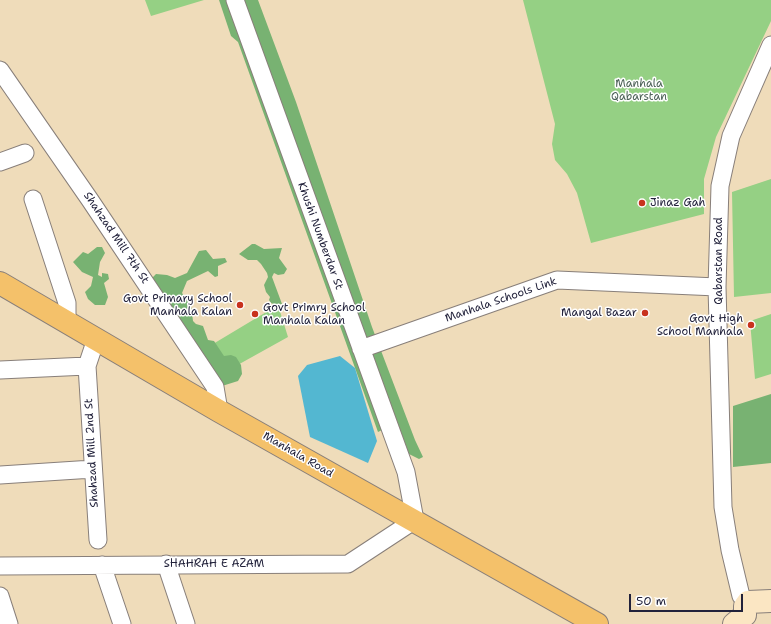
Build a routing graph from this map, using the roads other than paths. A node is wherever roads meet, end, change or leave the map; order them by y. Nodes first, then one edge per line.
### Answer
1 (235, 0) edge
2 (771, 45) edge
3 (0, 70) edge
4 (25, 153) dead end
5 (0, 162) edge
6 (33, 199) dead end
7 (0, 283) edge
8 (717, 287) junction
9 (67, 322) junction
10 (96, 339) junction
11 (361, 349) junction
12 (87, 366) junction
13 (0, 370) edge
14 (219, 411) junction
15 (93, 469) junction
16 (0, 474) edge
17 (414, 520) junction
18 (98, 540) dead end
19 (166, 564) junction
20 (102, 565) junction
21 (0, 566) edge
22 (0, 596) edge
23 (771, 601) edge
24 (744, 616) edge
25 (9, 624) edge
26 (122, 624) edge
27 (186, 624) edge
28 (597, 624) edge

1 - 11 street, Khushi Numberdar St
2 - 8 street, Qabarstan Road
3 - 14 street, Shahzad Mill 7th St
4 - 5 street
6 - 9 street
7 - 9 main road, Manhala Road
8 - 11 street, Manhala Schools Link
8 - 24 street, Qabarstan Road
9 - 10 main road, Manhala Road
10 - 12 street
10 - 14 main road, Manhala Road
11 - 17 street, Khushi Numberdar St
12 - 13 street
12 - 15 street, Shahzad Mill 2nd St
14 - 17 main road, Manhala Road
15 - 16 street
15 - 18 street, Shahzad Mill 2nd St
17 - 19 street, SHAHRAH E AZAM
17 - 28 main road, Manhala Road
19 - 20 street, SHAHRAH E AZAM
19 - 27 street
20 - 21 street, SHAHRAH E AZAM
20 - 26 street
22 - 25 street
23 - 24 street

